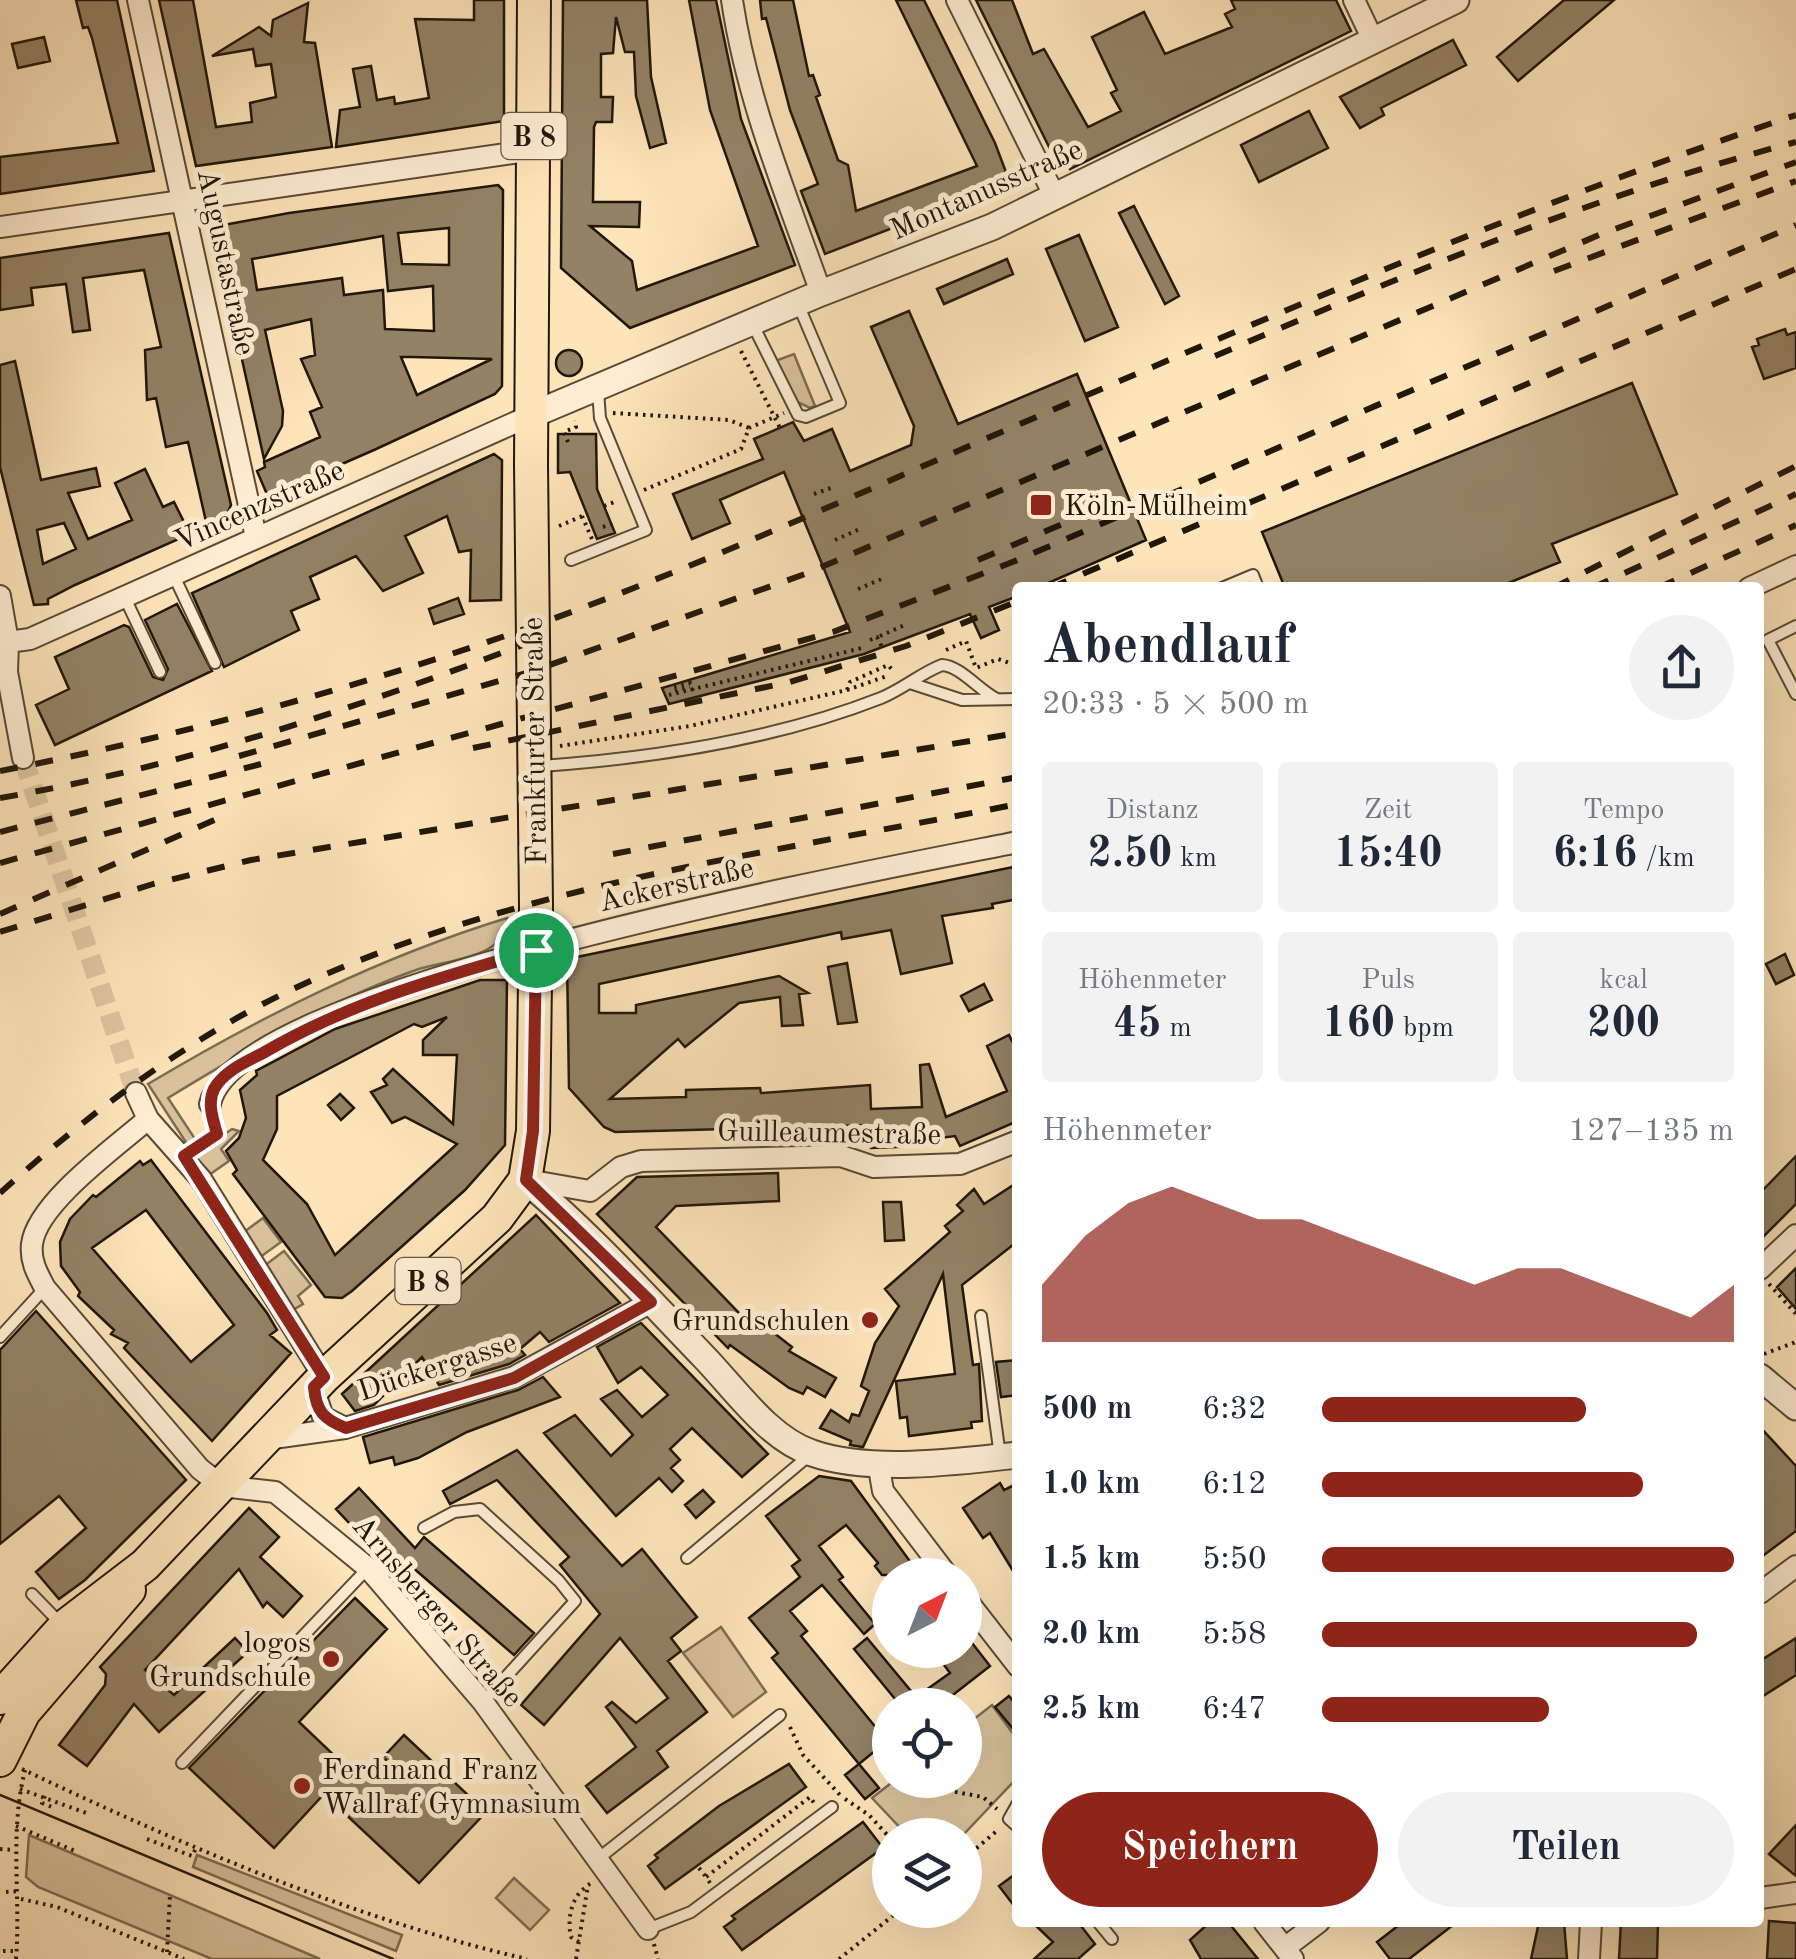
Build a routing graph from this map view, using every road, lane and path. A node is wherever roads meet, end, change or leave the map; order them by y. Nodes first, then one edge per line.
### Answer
1 (138, 0) edge
2 (534, 0) edge
3 (732, 0) edge
4 (957, 0) edge
5 (1354, 0) edge
6 (1456, 0) edge
7 (1373, 40) junction
8 (534, 150) junction
9 (1055, 197) junction
10 (182, 199) junction
11 (0, 228) edge
12 (822, 293) junction
13 (798, 304) junction
14 (746, 335) junction
15 (598, 388) junction
16 (789, 411) dead end
17 (611, 412) dead end
18 (532, 416) junction
19 (776, 417) junction
20 (750, 428) junction
21 (780, 428) dead end
22 (831, 488) dead end
23 (644, 490) dead end
24 (814, 494) dead end
25 (582, 516) dead end
26 (615, 522) dead end
27 (602, 527) dead end
28 (860, 529) dead end
29 (256, 537) junction
30 (835, 540) dead end
31 (596, 550) junction
32 (571, 560) dead end
33 (1796, 566) edge
34 (174, 576) junction
35 (884, 578) dead end
36 (1236, 582) edge
37 (1256, 582) edge
38 (1763, 582) edge
39 (858, 589) dead end
40 (0, 596) edge
41 (125, 598) junction
42 (905, 625) dead end
43 (1796, 626) edge
44 (880, 636) dead end
45 (870, 640) dead end
46 (8, 642) junction
47 (882, 647) dead end
48 (862, 648) dead end
49 (930, 657) dead end
50 (214, 664) dead end
51 (1012, 664) edge
52 (160, 672) dead end
53 (910, 684) junction
54 (675, 689) dead end
55 (692, 690) junction
56 (847, 690) junction
57 (1796, 694) edge
58 (669, 695) dead end
59 (995, 698) junction
60 (1012, 699) edge
61 (686, 716) dead end
62 (690, 726) junction
63 (535, 756) junction
64 (23, 758) tunnel mouth
65 (1012, 843) edge
66 (536, 950) junction
67 (136, 1093) tunnel mouth
68 (210, 1104) joint
69 (148, 1119) junction
70 (1012, 1143) edge
71 (184, 1156) junction
72 (526, 1180) junction
73 (1796, 1235) edge
74 (1764, 1267) edge
75 (1764, 1276) edge
76 (45, 1288) junction
77 (651, 1302) junction
78 (1796, 1314) edge
79 (981, 1316) dead end
80 (0, 1337) edge
81 (1796, 1342) edge
82 (1764, 1354) edge
83 (1764, 1380) edge
84 (318, 1382) junction
85 (1796, 1407) edge
86 (346, 1428) junction
87 (264, 1440) junction
88 (811, 1453) junction
89 (1009, 1456) edge
90 (878, 1462) junction
91 (222, 1486) junction
92 (424, 1528) dead end
93 (687, 1558) dead end
94 (934, 1558) edge
95 (1796, 1566) edge
96 (368, 1568) junction
97 (1764, 1590) edge
98 (32, 1594) dead end
99 (982, 1620) edge
100 (74, 1637) junction
101 (1012, 1658) edge
102 (12, 1673) edge
103 (0, 1698) edge
104 (482, 1702) junction
105 (780, 1715) joint
106 (182, 1762) dead end
107 (12, 1765) edge
108 (20, 1788) junction
109 (45, 1796) junction
110 (982, 1797) edge
111 (843, 1798) junction
112 (52, 1807) dead end
113 (828, 1811) junction
114 (89, 1814) dead end
115 (872, 1819) edge
116 (1012, 1822) edge
117 (1012, 1824) edge
118 (16, 1826) junction
119 (147, 1839) dead end
120 (196, 1846) junction
121 (982, 1846) edge
122 (0, 1849) edge
123 (13, 1850) junction
124 (75, 1851) dead end
125 (599, 1858) junction
126 (698, 1868) dead end
127 (706, 1877) junction
128 (588, 1886) dead end
129 (20, 1891) junction
130 (6, 1892) dead end
131 (718, 1892) junction
132 (1796, 1893) edge
133 (170, 1895) dead end
134 (586, 1897) dead end
135 (1764, 1897) edge
136 (21, 1898) junction
137 (1102, 1927) edge
138 (1268, 1927) edge
139 (1315, 1927) edge
140 (1590, 1927) edge
141 (877, 1928) edge
142 (648, 1929) joint
143 (1112, 1939) dead end
144 (579, 1942) junction
145 (17, 1950) junction
146 (2, 1951) dead end
147 (167, 1952) junction
148 (1289, 1953) edge
149 (16, 1959) edge
150 (184, 1959) edge
151 (526, 1959) edge
152 (576, 1959) edge
153 (838, 1959) edge
154 (1589, 1959) edge

1 - 10 street, Augustastraße
2 - 8 main road, Frankfurter Straße / B 8
3 - 12 street
4 - 9 street
5 - 7 street
6 - 7 street, Montanusstraße
7 - 9 street, Montanusstraße
8 - 10 street
8 - 18 main road, Frankfurter Straße / B 8
9 - 12 street, Montanusstraße
10 - 11 street
10 - 29 street, Augustastraße
12 - 13 street, Montanusstraße
13 - 14 street, Montanusstraße
13 - 14 lane
14 - 15 street, Montanusstraße
14 - 19 path
15 - 18 street, Montanusstraße
15 - 31 lane
16 - 19 path
17 - 20 path
18 - 29 street, Vincenzstraße
18 - 63 main road, Frankfurter Straße / B 8
19 - 20 path
19 - 21 path
20 - 23 path
22 - 24 path
25 - 31 path
26 - 27 path
28 - 30 path
29 - 34 street, Vincenzstraße
31 - 32 lane
33 - 38 street
34 - 41 street, Vincenzstraße
34 - 50 lane
35 - 39 path
36 - 37 lane
40 - 46 street
41 - 46 street, Vincenzstraße
41 - 52 lane
42 - 44 path
43 - 57 lane
45 - 47 path
46 - 64 street
48 - 55 path
49 - 51 path
53 - 59 lane
53 - 59 lane
53 - 63 lane
54 - 55 path
55 - 58 path
56 - 56 path
56 - 62 path
59 - 60 lane
61 - 62 path
62 - 63 path
63 - 66 main road, Frankfurter Straße / B 8
65 - 66 street, Ackerstraße
66 - 68 street, Ackerstraße
66 - 72 main road, Frankfurter Straße / B 8
67 - 69 street, Dückergasse
68 - 71 path
69 - 71 street, Dückergasse
69 - 76 street
70 - 72 street, Guilleaumestraße
71 - 84 street, Dückergasse
72 - 77 street
72 - 84 main road, Frankfurter Straße / B 8
73 - 74 street
75 - 78 path
76 - 80 lane
76 - 91 street
77 - 86 street, Dückergasse
77 - 88 street
79 - 89 lane
81 - 82 path
83 - 85 street
84 - 86 street, Dückergasse
84 - 87 main road, Frankfurter Straße / B 8
86 - 87 street, Dückergasse
87 - 91 main road, Frankfurter Straße / B 8
88 - 90 street
88 - 93 lane
89 - 90 street
90 - 94 street
91 - 96 street, Arnsberger Straße
91 - 100 main road, Frankfurter Straße / B 8
92 - 104 lane
95 - 97 street
96 - 104 street, Arnsberger Straße
96 - 106 lane
98 - 100 lane
99 - 101 street
100 - 102 main road, Frankfurter Straße / B 8
100 - 107 main road, Frankfurter Straße / B 8
102 - 103 main road, Frankfurter Straße / B 8
104 - 125 street, Arnsberger Straße
105 - 111 path
105 - 125 lane
107 - 108 path
107 - 120 path
108 - 109 path
108 - 118 path
109 - 112 path
109 - 114 path
110 - 116 path
111 - 113 path
111 - 115 path
113 - 127 path
113 - 131 lane
117 - 121 path
118 - 123 path
118 - 124 path
119 - 120 path
120 - 151 path
122 - 123 path
123 - 129 path
125 - 142 street, Arnsberger Straße
126 - 127 path
127 - 131 path
128 - 144 path
129 - 130 path
129 - 136 path
131 - 142 lane
132 - 135 street
133 - 147 path
134 - 144 path
136 - 145 path
136 - 147 path
137 - 143 lane
138 - 148 street
139 - 148 street
140 - 154 street
141 - 153 path
144 - 152 path
145 - 146 path
145 - 149 path
147 - 150 path

